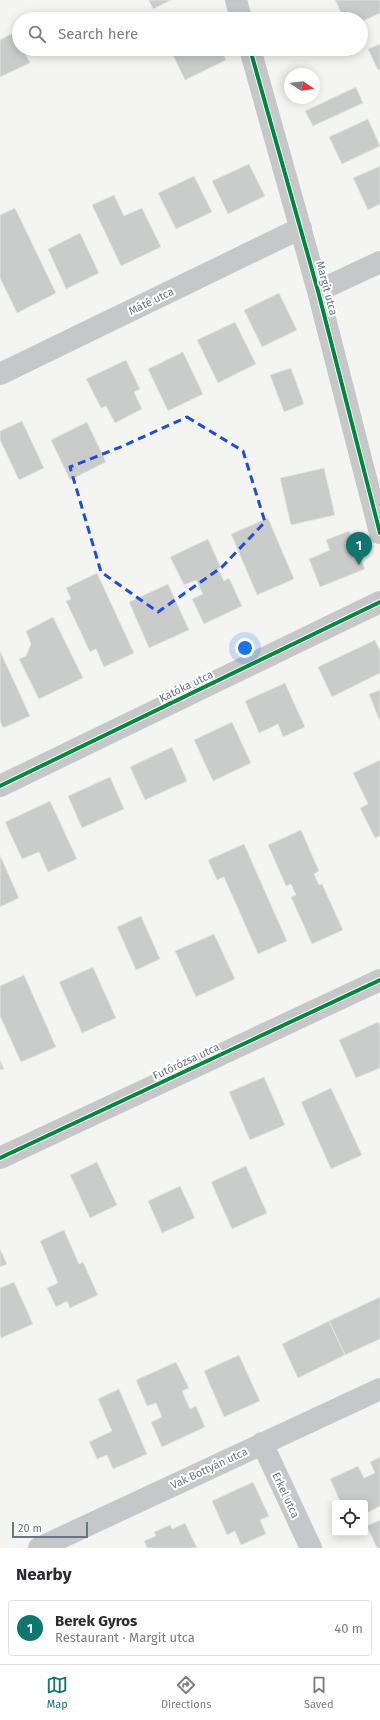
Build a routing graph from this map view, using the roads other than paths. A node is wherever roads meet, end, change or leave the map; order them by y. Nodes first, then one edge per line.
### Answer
1 (236, 0) edge
2 (239, 12) edge
3 (252, 56) edge
4 (301, 228) junction
5 (380, 262) edge
6 (318, 291) junction
7 (0, 374) edge
8 (380, 533) edge
9 (380, 602) edge
10 (0, 786) edge
11 (380, 980) edge
12 (0, 1158) edge
13 (380, 1389) edge
14 (262, 1443) junction
15 (39, 1548) edge
16 (311, 1548) edge

1 - 2 street
3 - 4 street, Margit utca
4 - 6 street, Margit utca
4 - 7 street, Máté utca
5 - 6 street
6 - 8 street, Margit utca
9 - 10 street, Katóka utca
11 - 12 street, Futórózsa utca
13 - 14 street, Vak Bottyán utca
14 - 15 street, Vak Bottyán utca
14 - 16 street, Erkel utca

